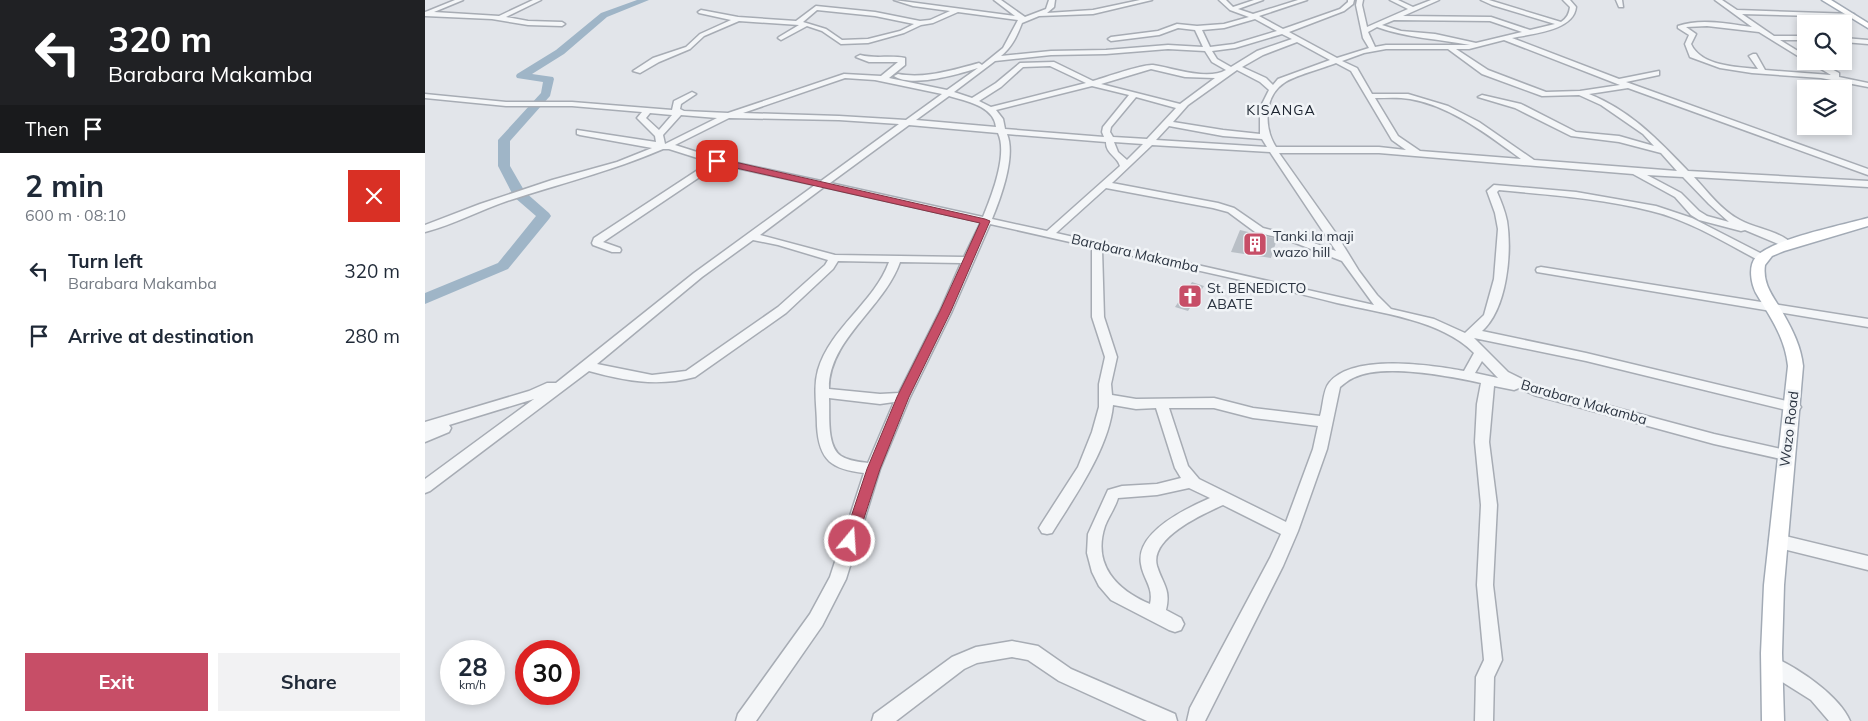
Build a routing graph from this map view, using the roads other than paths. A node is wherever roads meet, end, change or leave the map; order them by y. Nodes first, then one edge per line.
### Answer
1 (460, 0) edge
2 (538, 0) edge
3 (827, 0) edge
4 (897, 0) edge
5 (997, 0) edge
6 (1052, 0) edge
7 (1149, 0) edge
8 (1222, 0) edge
9 (1260, 0) edge
10 (1278, 0) edge
11 (1304, 0) edge
12 (1345, 0) edge
13 (1351, 0) edge
14 (1361, 0) edge
15 (1393, 0) edge
16 (1436, 0) edge
17 (1484, 0) edge
18 (1566, 0) edge
19 (1718, 0) edge
20 (1826, 0) edge
21 (1288, 2) edge
22 (913, 4) junction
23 (1090, 4) dead end
24 (816, 8) junction
25 (959, 9) junction
26 (1232, 9) junction
27 (1412, 9) junction
28 (701, 12) dead end
29 (1093, 12) junction
30 (1735, 12) junction
31 (425, 14) edge
32 (1852, 15) junction
33 (885, 16) junction
34 (1029, 17) junction
35 (1254, 17) junction
36 (499, 18) junction
37 (1393, 18) junction
38 (738, 19) junction
39 (798, 23) junction
40 (920, 23) junction
41 (562, 24) dead end
42 (806, 24) junction
43 (1375, 24) junction
44 (1562, 24) junction
45 (1868, 26) edge
46 (1197, 28) junction
47 (1761, 30) junction
48 (1365, 31) junction
49 (1283, 32) junction
50 (1532, 33) junction
51 (781, 38) dead end
52 (1772, 38) junction
53 (1797, 38) edge
54 (1111, 39) dead end
55 (1507, 39) junction
56 (1297, 40) junction
57 (1852, 41) edge
58 (1868, 42) edge
59 (1482, 45) junction
60 (1207, 49) junction
61 (1373, 49) junction
62 (1451, 49) junction
63 (1797, 53) edge
64 (1753, 56) dead end
65 (860, 57) dead end
66 (1338, 60) junction
67 (989, 62) junction
68 (1020, 65) junction
69 (1233, 69) junction
70 (1827, 70) edge
71 (637, 71) dead end
72 (1763, 72) junction
73 (1656, 73) dead end
74 (1221, 76) junction
75 (885, 77) junction
76 (1841, 80) edge
77 (1845, 80) edge
78 (1621, 82) junction
79 (1852, 82) edge
80 (1093, 84) junction
81 (1868, 85) edge
82 (1629, 86) junction
83 (1273, 89) junction
84 (949, 93) junction
85 (1581, 93) junction
86 (692, 94) dead end
87 (1134, 94) junction
88 (425, 96) edge
89 (1371, 96) junction
90 (1482, 97) dead end
91 (973, 100) junction
92 (1180, 106) junction
93 (991, 109) junction
94 (647, 111) junction
95 (678, 111) junction
96 (727, 116) junction
97 (905, 123) junction
98 (1165, 123) junction
99 (1001, 130) junction
100 (580, 132) dead end
101 (1265, 137) junction
102 (1110, 139) junction
103 (1151, 142) junction
104 (662, 143) junction
105 (1274, 150) junction
106 (1664, 151) junction
107 (1420, 153) junction
108 (717, 161) junction
109 (1533, 164) junction
110 (1125, 167) junction
111 (1633, 171) junction
112 (1868, 172) edge
113 (1686, 174) junction
114 (820, 184) junction
115 (1868, 184) edge
116 (1105, 185) junction
117 (985, 221) junction
118 (1868, 222) edge
119 (425, 229) edge
120 (1751, 229) junction
121 (1049, 234) junction
122 (750, 236) junction
123 (1097, 244) junction
124 (1788, 245) junction
125 (616, 250) dead end
126 (834, 258) junction
127 (1344, 258) junction
128 (1762, 258) junction
129 (895, 260) junction
130 (969, 260) junction
131 (1541, 270) dead end
132 (1773, 307) junction
133 (1387, 311) junction
134 (1868, 322) edge
135 (1469, 337) junction
136 (1480, 354) junction
137 (587, 366) junction
138 (574, 376) junction
139 (1467, 376) junction
140 (1488, 380) junction
141 (1533, 390) junction
142 (821, 393) junction
143 (903, 397) junction
144 (1106, 400) junction
145 (1161, 404) junction
146 (1793, 407) junction
147 (463, 416) junction
148 (1326, 422) junction
149 (425, 427) edge
150 (425, 437) edge
151 (1785, 455) junction
152 (873, 469) junction
153 (1194, 483) junction
154 (425, 487) edge
155 (1225, 498) junction
156 (1047, 528) dead end
157 (1290, 530) junction
158 (1777, 542) junction
159 (1868, 563) edge
160 (1156, 614) junction
161 (1175, 624) dead end
162 (1771, 665) junction
163 (745, 721) edge
164 (881, 721) edge
165 (1168, 721) edge
166 (1196, 721) edge
167 (1484, 721) edge
168 (1773, 721) edge
169 (1841, 721) edge

1 - 31 street
2 - 36 street
3 - 24 street
4 - 22 street
5 - 34 street
6 - 34 street
7 - 29 street
8 - 26 street
9 - 26 street
10 - 21 street
11 - 21 street
12 - 13 street
13 - 14 street
13 - 49 street
14 - 48 street
15 - 27 street
16 - 27 street
17 - 44 street
18 - 44 street
19 - 30 street
20 - 32 main road
21 - 35 street
22 - 25 street
22 - 33 street
23 - 29 street
24 - 33 street
24 - 39 street
25 - 34 street
25 - 40 street
26 - 35 street
27 - 37 street
28 - 38 street
29 - 34 street
30 - 32 street
30 - 47 street
31 - 36 street
32 - 45 main road
33 - 40 street
34 - 67 street
35 - 46 street
35 - 49 street
36 - 41 street
37 - 43 street
37 - 50 street
38 - 39 street
38 - 71 street
39 - 42 street
40 - 42 street
42 - 51 street
43 - 48 street
43 - 59 street
44 - 50 street
46 - 54 street
46 - 60 street
47 - 52 street
47 - 72 street
48 - 61 street
49 - 56 street
49 - 60 street
50 - 55 street
52 - 53 street
52 - 63 street
55 - 59 street
55 - 78 street
56 - 66 street
56 - 69 street
57 - 58 street
59 - 62 street
60 - 67 street
60 - 69 street
61 - 62 street
61 - 66 street
62 - 85 street
64 - 72 street
65 - 75 street
66 - 83 street
66 - 89 street
67 - 68 street
67 - 75 street
67 - 84 street
68 - 80 street
68 - 91 street
69 - 74 street
69 - 83 street
70 - 77 street
72 - 76 street
73 - 78 street
74 - 80 street
74 - 92 street
75 - 84 street
75 - 96 street
78 - 82 street
79 - 81 street
80 - 87 street
80 - 93 street
82 - 85 street
82 - 112 street
83 - 101 street
84 - 91 street
84 - 97 street
85 - 106 street
86 - 95 street
87 - 92 street
87 - 102 street
88 - 94 street
89 - 107 street
89 - 109 street
90 - 106 street
91 - 93 street
92 - 98 street
93 - 99 street
94 - 95 street
94 - 104 street
95 - 96 street
95 - 104 street
96 - 97 street
96 - 104 street
97 - 99 street
97 - 114 street
98 - 101 street
98 - 103 street
99 - 102 street
99 - 117 street
100 - 104 street
101 - 105 street
102 - 103 street
102 - 110 street
103 - 105 street
103 - 110 street
104 - 108 street, Barabara Makamba
104 - 119 street
105 - 107 street
105 - 127 street
106 - 113 street
107 - 109 street
108 - 114 street, Barabara Makamba
108 - 125 street
109 - 111 street
110 - 116 street
111 - 113 street
111 - 120 street
113 - 115 street
113 - 120 street
114 - 117 street, Barabara Makamba
114 - 122 street
116 - 121 street
116 - 127 street
117 - 121 street, Barabara Makamba
117 - 130 street
118 - 124 main road
120 - 124 street
121 - 123 street, Barabara Makamba
122 - 126 street
122 - 137 street
123 - 133 street, Barabara Makamba
123 - 144 street
124 - 128 main road
126 - 129 street
126 - 137 street
127 - 133 street
128 - 132 main road, Wazo Road
128 - 135 street
129 - 130 street
129 - 142 street
130 - 143 street
131 - 132 street
132 - 134 street
132 - 146 main road, Wazo Road
133 - 135 street, Barabara Makamba
135 - 136 street, Barabara Makamba
135 - 146 street
136 - 139 street
136 - 141 street, Barabara Makamba
137 - 138 street
138 - 147 street
138 - 154 street
139 - 140 street
139 - 148 street
140 - 141 street
140 - 167 street
141 - 151 street, Barabara Makamba
142 - 143 street
142 - 152 street
143 - 152 street
144 - 145 street
144 - 156 street
145 - 148 street
145 - 153 street
146 - 151 main road, Wazo Road
147 - 149 street
147 - 150 street
148 - 157 street
151 - 158 main road, Wazo Road
152 - 163 street
153 - 155 street
153 - 160 street
155 - 157 street
155 - 160 street
157 - 166 street
158 - 159 street
158 - 162 main road, Wazo Road
160 - 161 street
162 - 168 main road, Wazo Road
162 - 169 street
164 - 165 street

